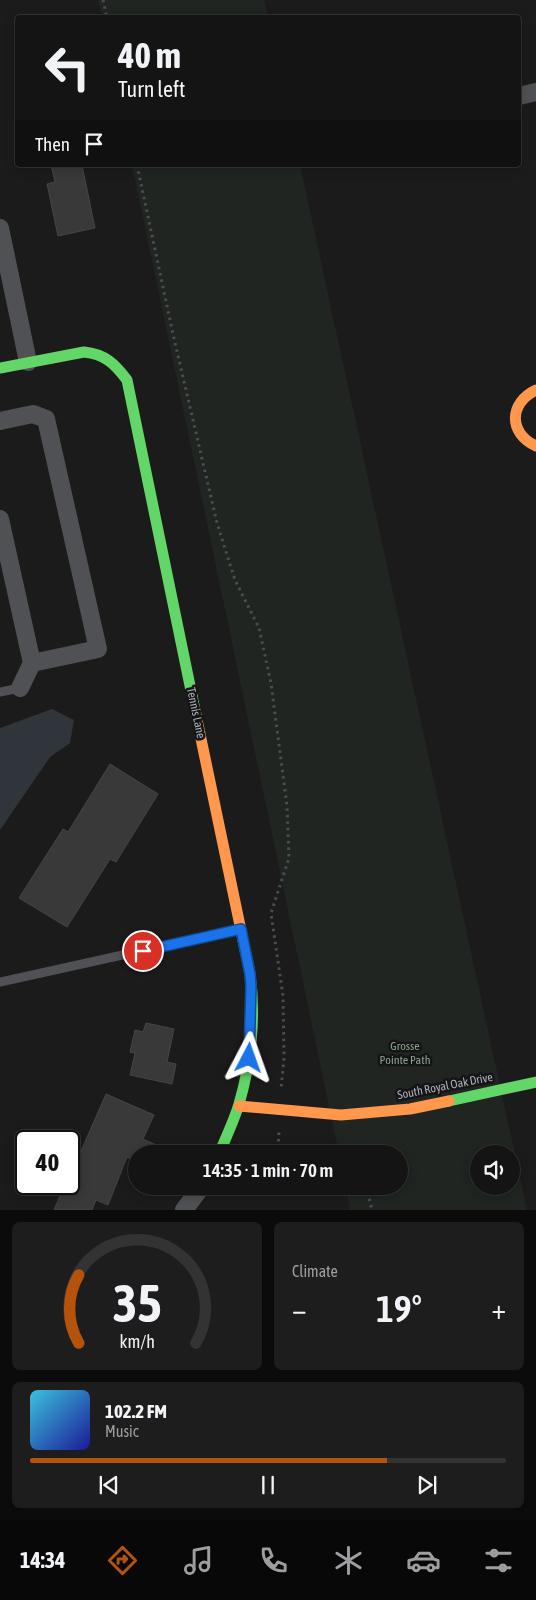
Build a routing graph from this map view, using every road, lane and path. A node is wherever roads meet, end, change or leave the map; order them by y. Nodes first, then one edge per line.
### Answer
1 (103, 0) edge
2 (106, 15) edge
3 (536, 92) edge
4 (521, 96) edge
5 (138, 167) edge
6 (0, 228) edge
7 (28, 362) junction
8 (0, 368) edge
9 (536, 390) edge
10 (0, 421) edge
11 (536, 446) edge
12 (0, 519) edge
13 (32, 663) junction
14 (20, 688) joint
15 (0, 692) edge
16 (241, 929) junction
17 (0, 982) edge
18 (536, 1082) edge
19 (239, 1106) junction
20 (280, 1110) junction
21 (223, 1145) edge
22 (278, 1145) edge
23 (195, 1195) edge
24 (369, 1195) edge
25 (184, 1210) edge
26 (372, 1210) edge

1 - 2 path
3 - 4 street
5 - 20 path
6 - 7 street
7 - 8 street, Tennis Lane
7 - 16 street, Tennis Lane
9 - 11 street
10 - 13 street
12 - 13 street
13 - 14 street
14 - 15 lane
16 - 17 lane
16 - 19 street, Tennis Lane
18 - 20 street, South Royal Oak Drive
19 - 20 street, South Royal Oak Drive
19 - 21 street, Tennis Lane
20 - 22 path
23 - 25 street
24 - 26 path

